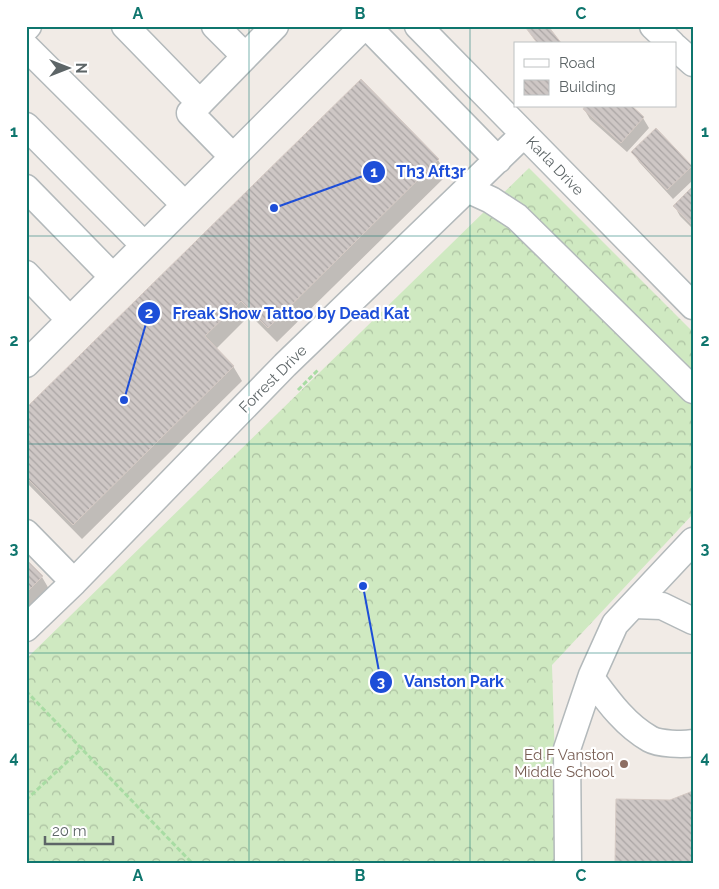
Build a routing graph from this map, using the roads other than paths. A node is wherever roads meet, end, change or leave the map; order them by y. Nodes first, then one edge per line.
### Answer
1 (125, 26) edge
2 (215, 26) edge
3 (275, 26) edge
4 (365, 26) edge
5 (418, 26) edge
6 (653, 26) edge
7 (670, 42) edge
8 (26, 47) edge
9 (676, 48) edge
10 (245, 56) junction
11 (693, 63) edge
12 (195, 108) junction
13 (26, 126) edge
14 (524, 134) junction
15 (233, 156) junction
16 (498, 160) junction
17 (26, 188) edge
18 (467, 189) junction
19 (185, 205) junction
20 (144, 246) junction
21 (26, 274) edge
22 (113, 277) junction
23 (693, 306) edge
24 (70, 320) junction
25 (26, 364) edge
26 (693, 390) edge
27 (26, 533) edge
28 (693, 541) edge
29 (74, 582) junction
30 (633, 605) junction
31 (693, 622) edge
32 (26, 628) edge
33 (591, 678) junction
34 (693, 743) edge
35 (568, 863) edge

1 - 12 street
2 - 10 street
3 - 10 street
4 - 15 street
4 - 16 street
5 - 14 street, Karla Drive
6 - 7 street
8 - 19 street
9 - 11 street
10 - 12 street
12 - 15 street
13 - 20 street
14 - 16 street, Forrest Drive
14 - 23 street, Karla Drive
15 - 19 street
16 - 18 street, Forrest Drive
17 - 22 street
18 - 26 street
18 - 29 street, Forrest Drive
19 - 20 street
20 - 22 street
21 - 24 street
22 - 24 street
24 - 25 street
27 - 29 street
28 - 30 street
29 - 32 street, Forrest Drive
30 - 31 street
30 - 33 street
33 - 34 street
33 - 35 street

